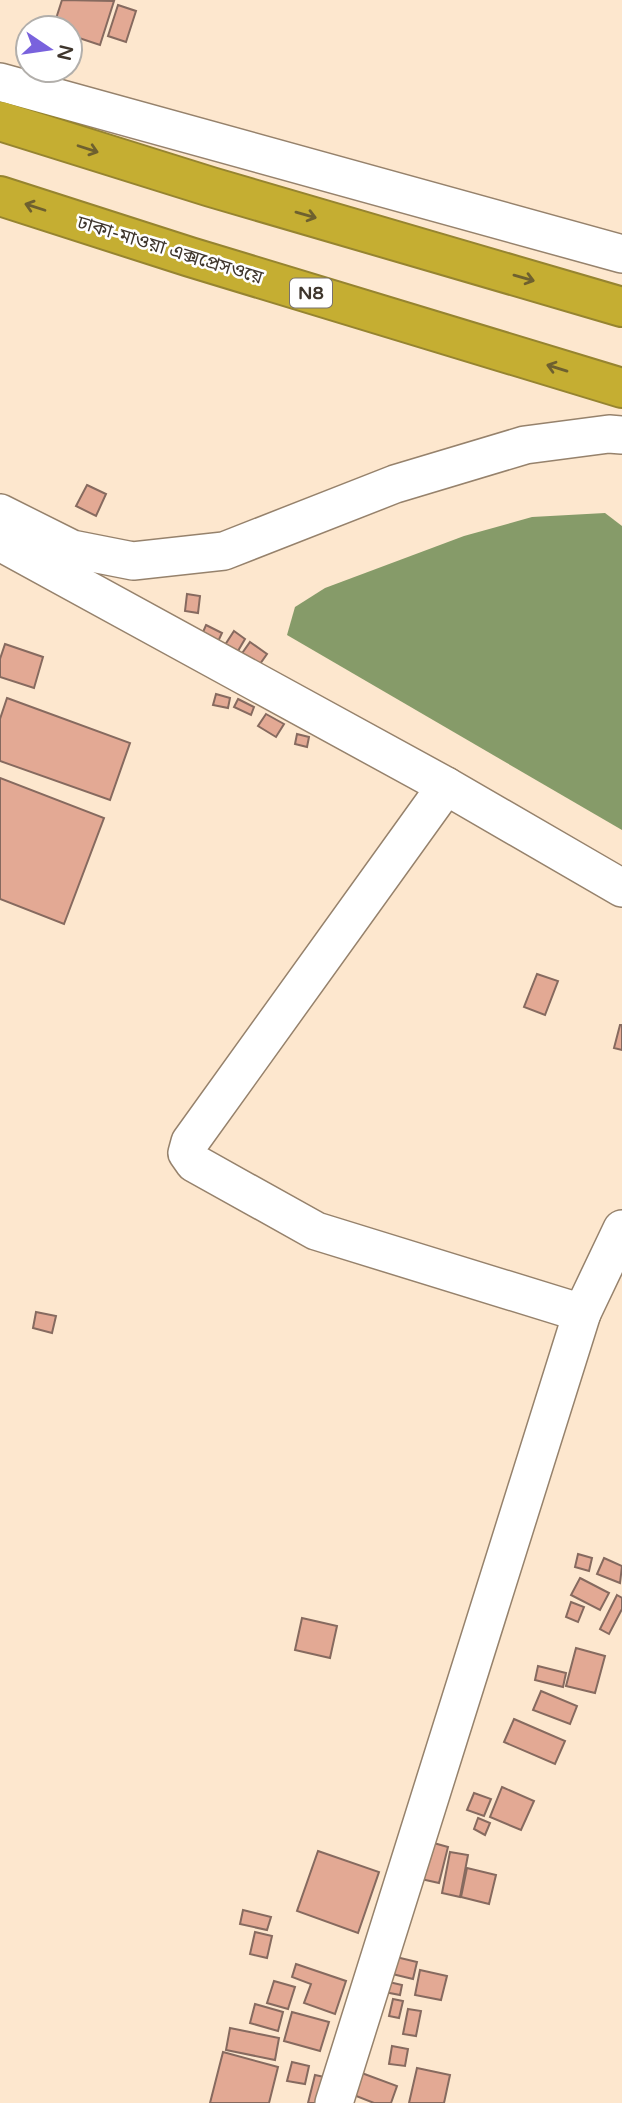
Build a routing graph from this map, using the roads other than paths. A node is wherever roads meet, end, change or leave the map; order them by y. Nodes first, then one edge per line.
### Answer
1 (0, 82) edge
2 (0, 121) edge
3 (0, 196) edge
4 (622, 254) edge
5 (622, 307) edge
6 (622, 388) edge
7 (622, 435) edge
8 (0, 513) edge
9 (0, 542) edge
10 (446, 786) junction
11 (622, 888) edge
12 (622, 1229) edge
13 (582, 1313) junction
14 (334, 2103) edge

1 - 4 street
2 -> 5 highway
6 -> 3 highway, ঢাকা-মাওয়া এক্সপ্রেসওয়ে / N8
7 - 8 street
9 - 10 street
10 - 11 street
10 - 13 street
12 - 13 street
13 - 14 street

